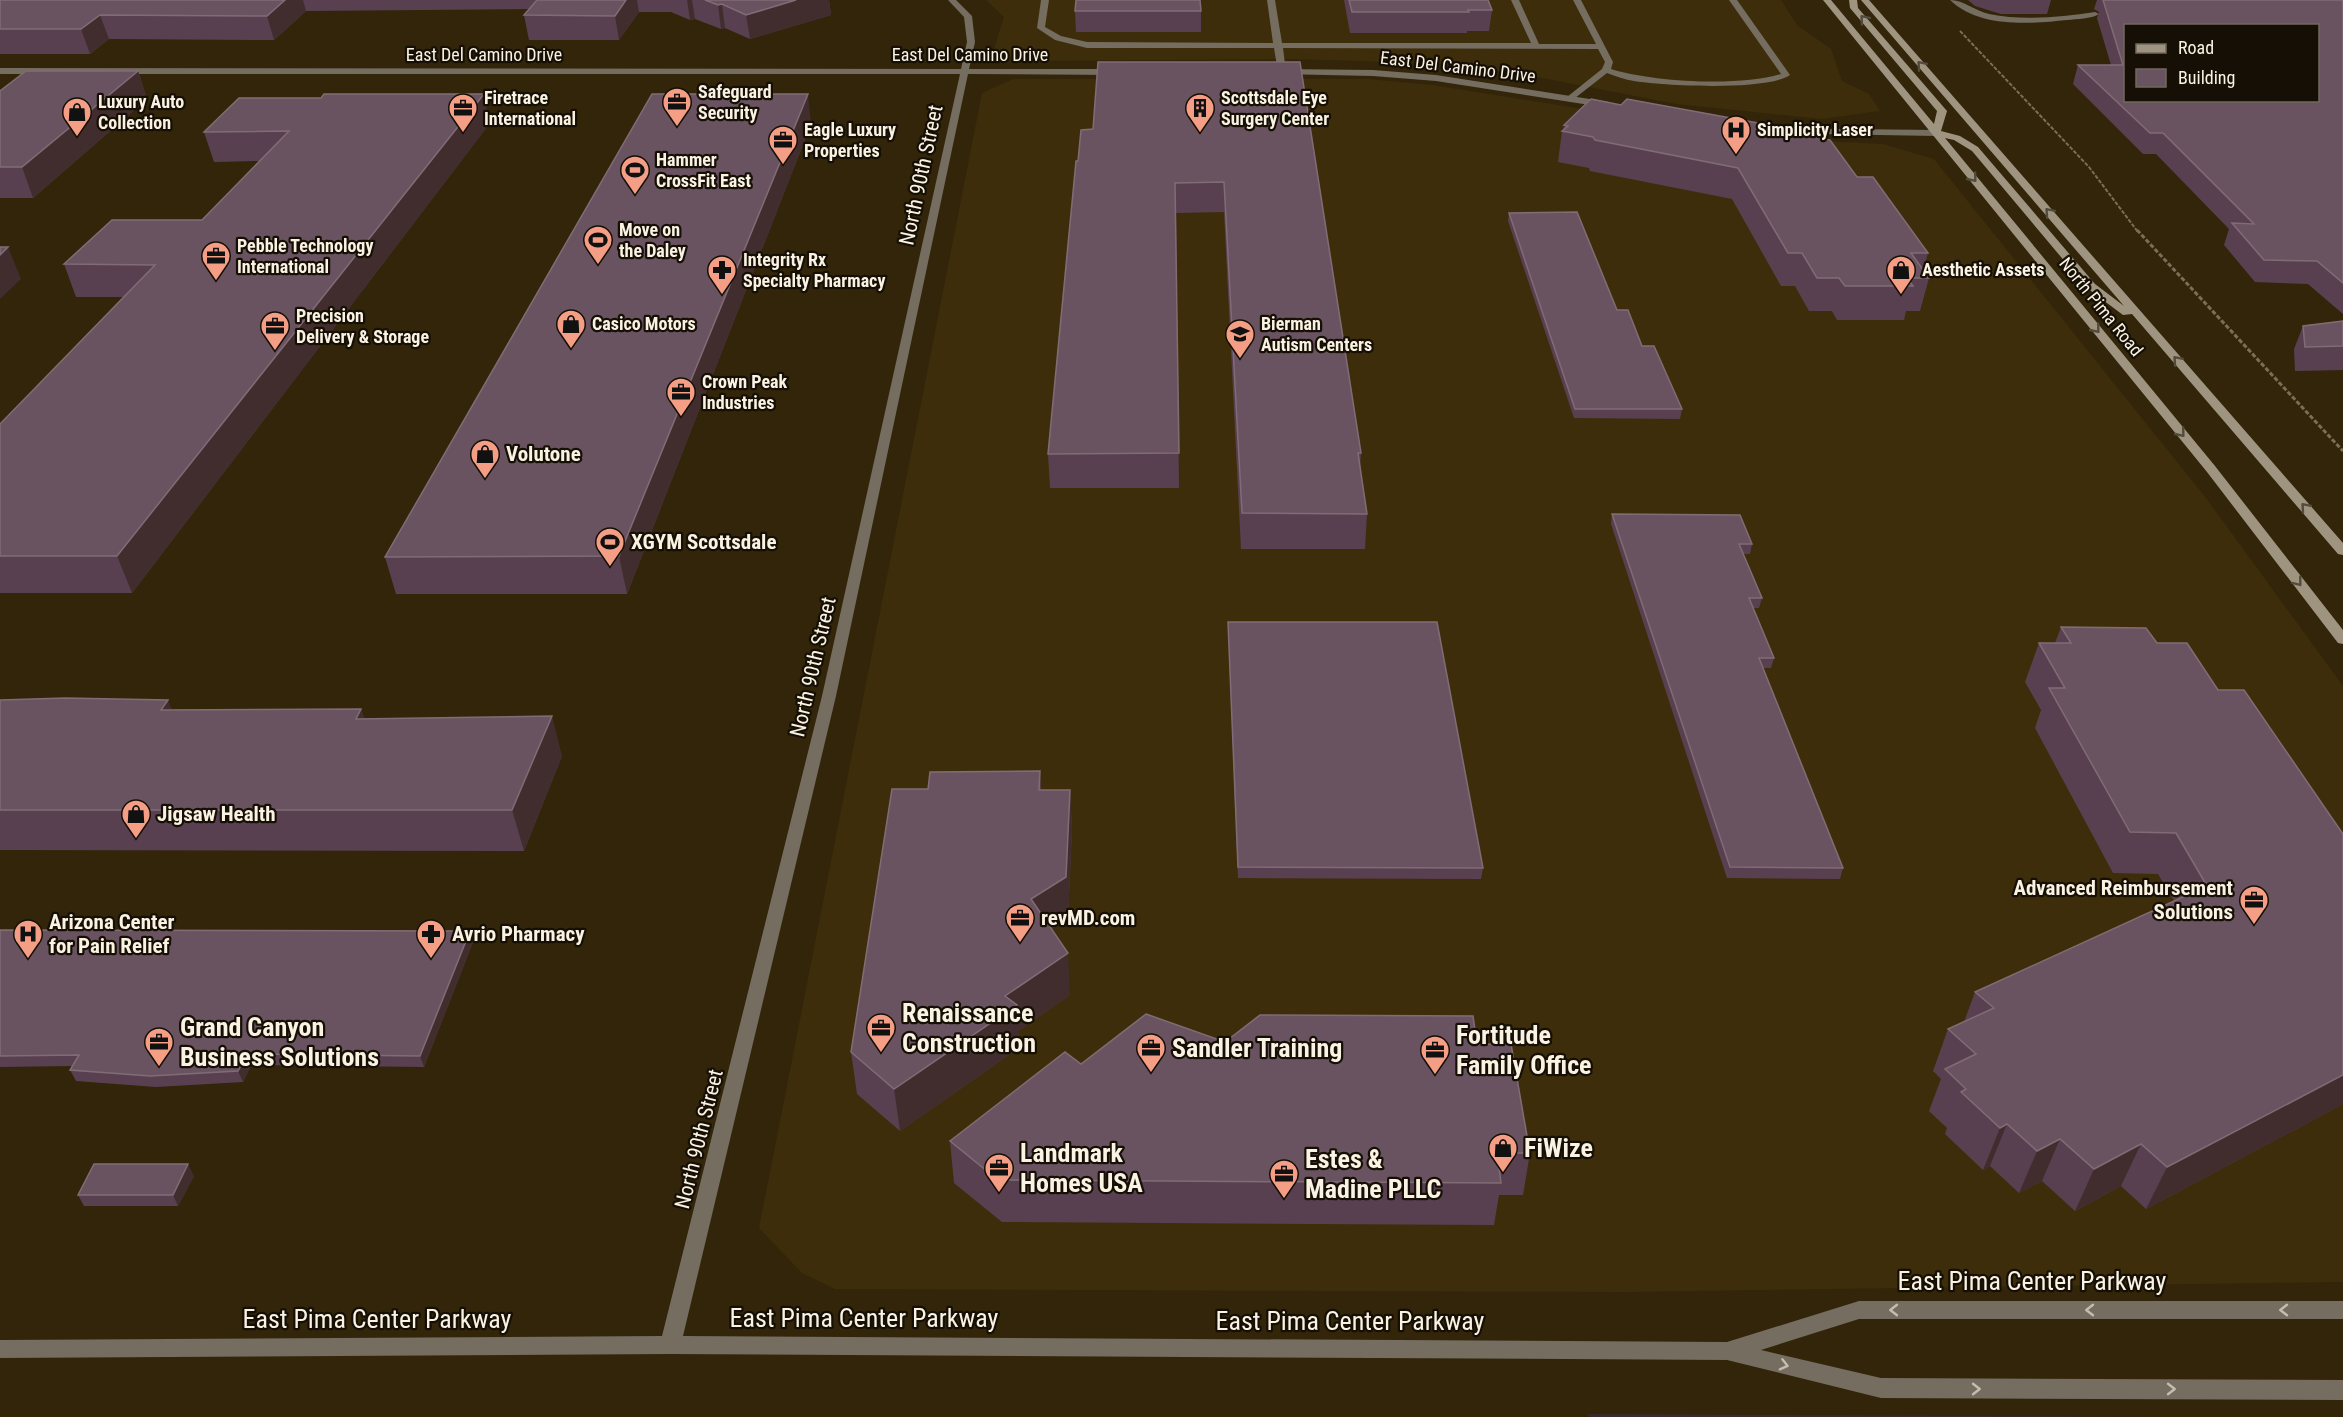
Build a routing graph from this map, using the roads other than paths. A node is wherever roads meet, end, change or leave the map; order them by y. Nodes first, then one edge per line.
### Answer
1 (952, 0) edge
2 (1046, 0) edge
3 (1271, 0) edge
4 (1515, 0) edge
5 (1577, 0) edge
6 (1733, 0) edge
7 (1827, 0) edge
8 (1853, 0) edge
9 (1865, 0) edge
10 (1954, 0) edge
11 (2095, 14) dead end
12 (1278, 46) junction
13 (1536, 46) junction
14 (1603, 47) junction
15 (0, 70) edge
16 (1606, 70) junction
17 (964, 71) junction
18 (1132, 72) edge
19 (1271, 72) edge
20 (1282, 72) junction
21 (1570, 99) junction
22 (1615, 106) edge
23 (1758, 129) edge
24 (1936, 133) junction
25 (2153, 333) junction
26 (2343, 551) edge
27 (2343, 640) edge
28 (2343, 1310) edge
29 (670, 1346) junction
30 (0, 1349) edge
31 (1727, 1351) junction
32 (2343, 1390) edge

1 - 17 street, North 90th Street
2 - 12 street
3 - 12 street
4 - 13 street
5 - 14 street
6 - 16 street
7 - 24 main road, North Pima Road
24 -> 8 main road
25 -> 9 main road, North Pima Road
10 - 11 street
12 - 13 street
12 - 20 street
13 - 14 street
14 - 16 street
15 - 17 street, East Del Camino Drive
16 - 21 street
17 - 18 street, East Del Camino Drive
17 - 29 street, North 90th Street
19 - 20 street, East Del Camino Drive
20 - 21 street, East Del Camino Drive
21 - 22 street, East Del Camino Drive
23 - 24 street
24 - 25 main road
24 -> 27 main road, North Pima Road
26 -> 25 main road, North Pima Road
28 -> 31 street, East Pima Center Parkway
29 - 30 street, East Pima Center Parkway
29 - 31 street, East Pima Center Parkway
31 -> 32 street, East Pima Center Parkway

